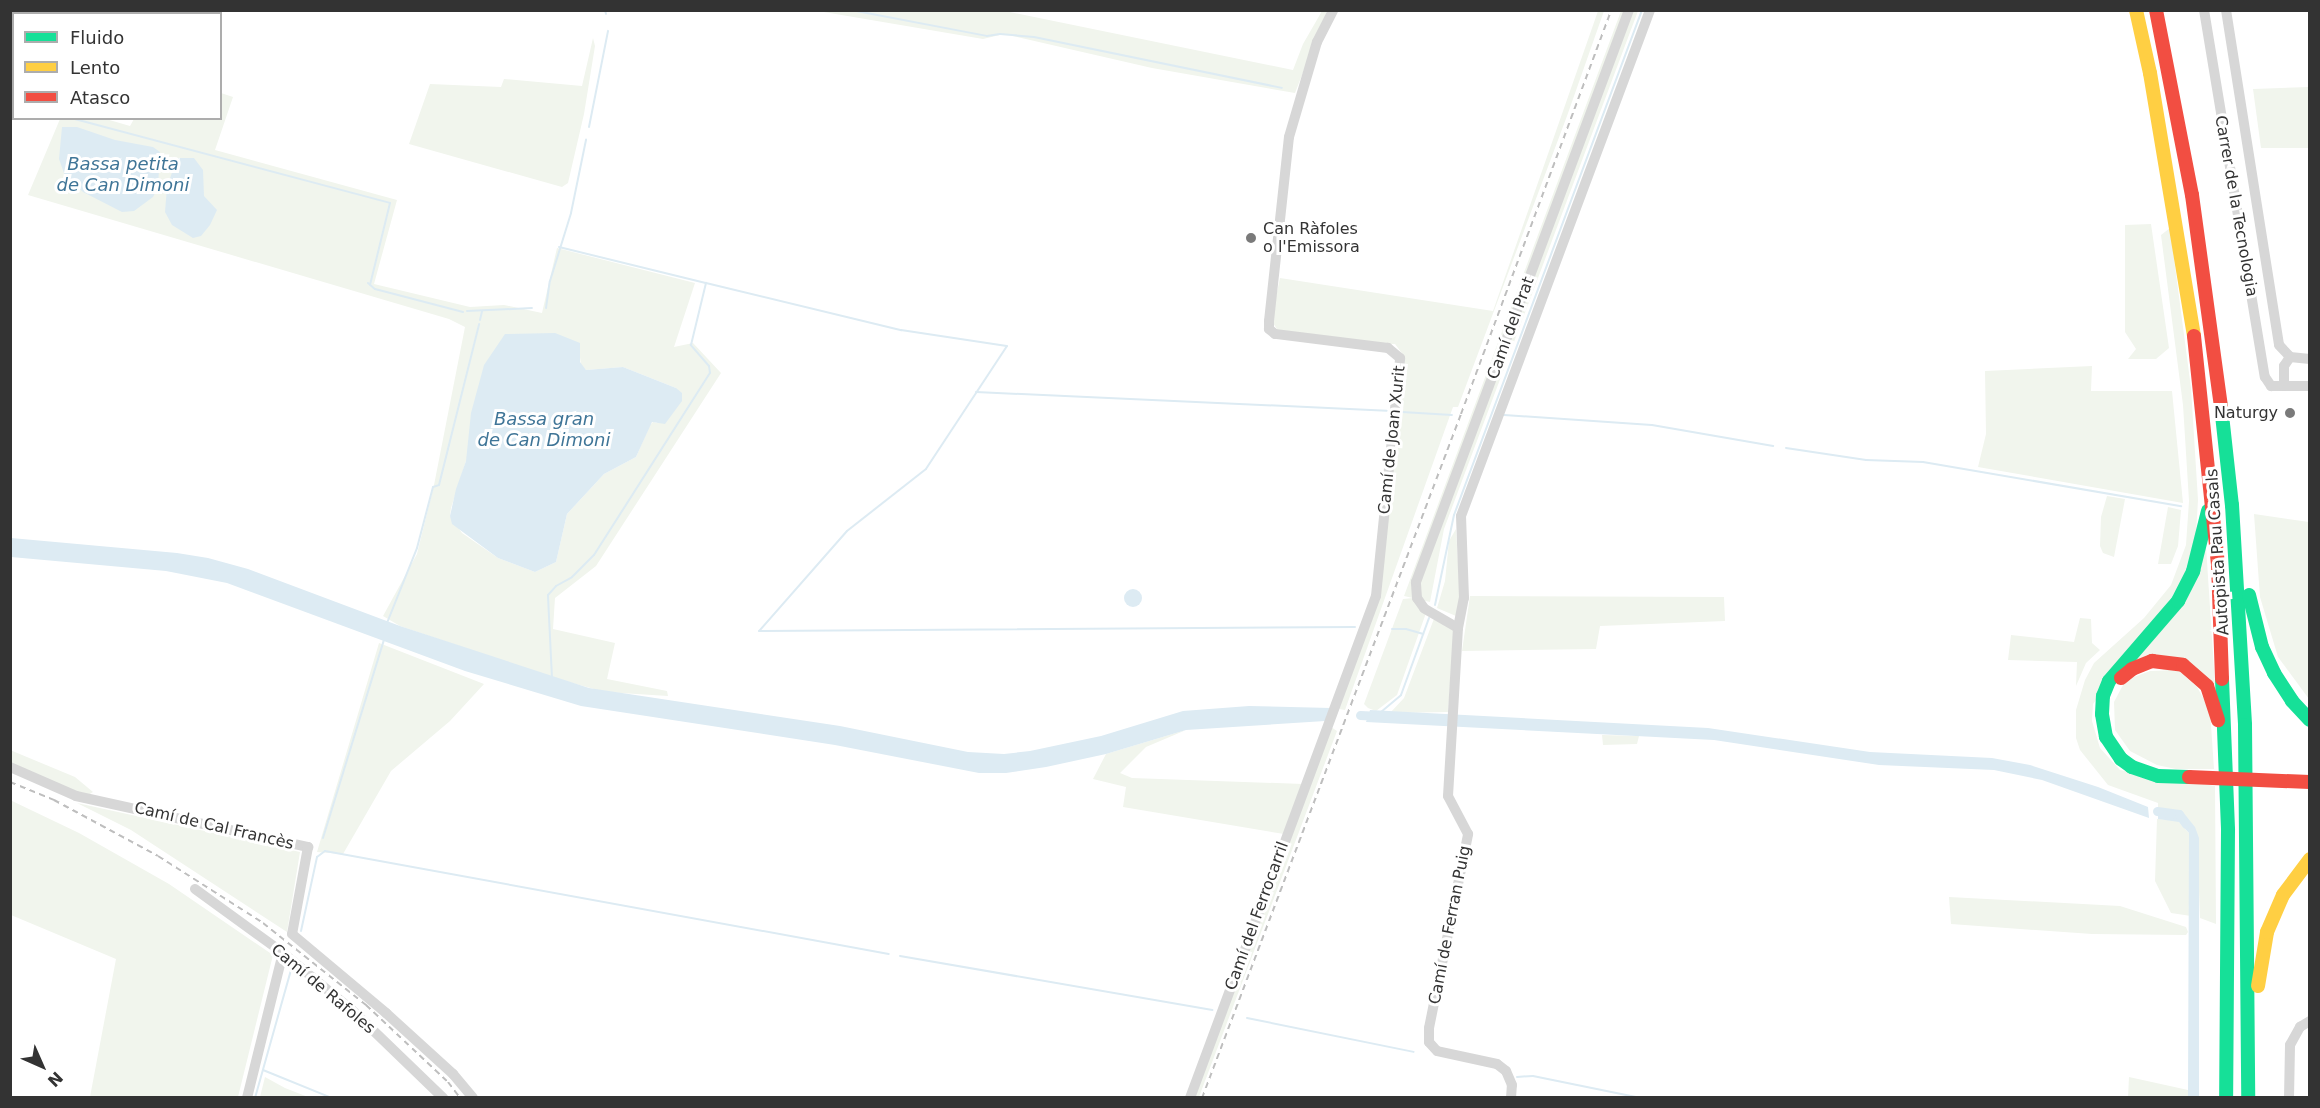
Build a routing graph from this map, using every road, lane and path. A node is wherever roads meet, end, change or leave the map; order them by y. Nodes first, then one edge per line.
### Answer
1 (1333, 10) edge
2 (1629, 10) edge
3 (1650, 10) edge
4 (2136, 10) edge
5 (2156, 10) edge
6 (2204, 10) edge
7 (2226, 10) edge
8 (2290, 357) junction
9 (2310, 359) edge
10 (2284, 386) junction
11 (2310, 386) edge
12 (2212, 496) junction
13 (2232, 505) junction
14 (1458, 628) junction
15 (2102, 714) junction
16 (2310, 720) edge
17 (1324, 735) joint
18 (2227, 761) junction
19 (10, 767) edge
20 (2310, 782) edge
21 (2310, 859) edge
22 (195, 889) dead end
23 (283, 953) junction
24 (2310, 1021) edge
25 (2250, 1023) junction
26 (247, 1098) edge
27 (443, 1098) edge
28 (473, 1098) edge
29 (1190, 1098) edge
30 (1511, 1098) edge
31 (2226, 1098) edge
32 (2248, 1098) edge
33 (2289, 1098) edge

1 - 17 street, Camí de Joan Xurit
2 - 14 street, Camí del Prat
3 - 14 street, Camí de Ferran Puig
4 - 12 highway, Autopista Pau Casals
5 - 13 highway, Autopista Pau Casals
6 - 10 street, Carrer de la Tecnologia
7 - 8 street, Carrer de la Tecnologia
8 - 9 street
8 - 10 street
10 - 11 street
12 - 15 highway
12 - 18 highway, Autopista Pau Casals
13 - 16 highway
13 - 25 highway, Autopista Pau Casals
14 - 30 street, Camí de Ferran Puig
15 - 18 highway
15 - 20 highway
17 - 29 street, Camí del Ferrocarril
18 - 31 highway, Autopista Pau Casals
19 - 28 street, Camí de Cal Francès
21 - 25 highway
22 - 23 street, Camí de Rafoles
23 - 26 street
23 - 27 street, Camí de Rafoles
24 - 33 street
25 - 32 highway, Autopista Pau Casals

